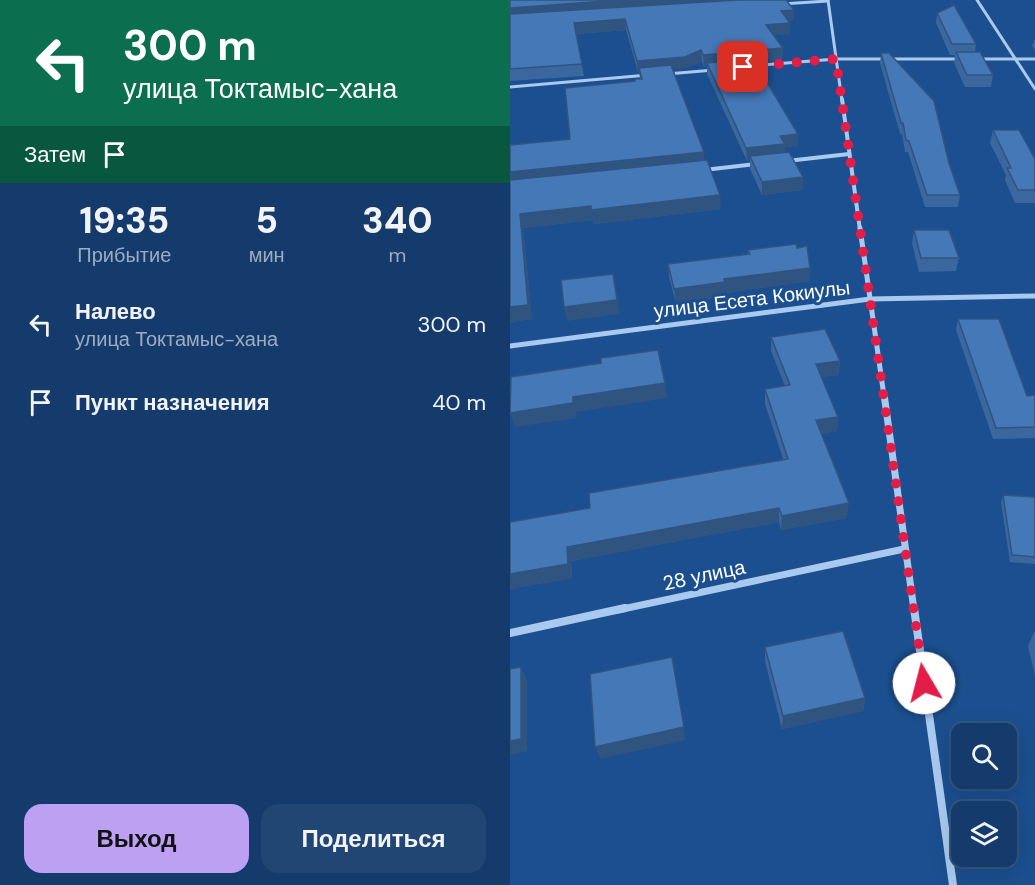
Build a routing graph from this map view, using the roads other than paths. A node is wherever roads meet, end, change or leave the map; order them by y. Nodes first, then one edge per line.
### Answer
1 (828, 0) edge
2 (977, 0) edge
3 (770, 4) edge
4 (836, 59) junction
5 (1017, 59) junction
6 (1035, 59) edge
7 (743, 67) edge
8 (720, 69) edge
9 (662, 74) edge
10 (650, 75) edge
11 (510, 87) edge
12 (1035, 89) edge
13 (849, 154) junction
14 (779, 162) edge
15 (768, 163) edge
16 (697, 170) edge
17 (1035, 296) edge
18 (870, 299) junction
19 (510, 346) edge
20 (904, 549) junction
21 (510, 633) edge
22 (953, 885) edge

1 - 3 street
1 - 4 street
2 - 5 street
4 - 5 street
4 - 7 street
4 - 13 street
5 - 6 street
5 - 12 street
8 - 9 street
10 - 11 street
13 - 14 street
13 - 18 street
15 - 16 street
17 - 18 street, улица Есета Кокиулы
18 - 19 street, улица Есета Кокиулы
18 - 20 street
20 - 21 street, 28 улица
20 - 22 street

